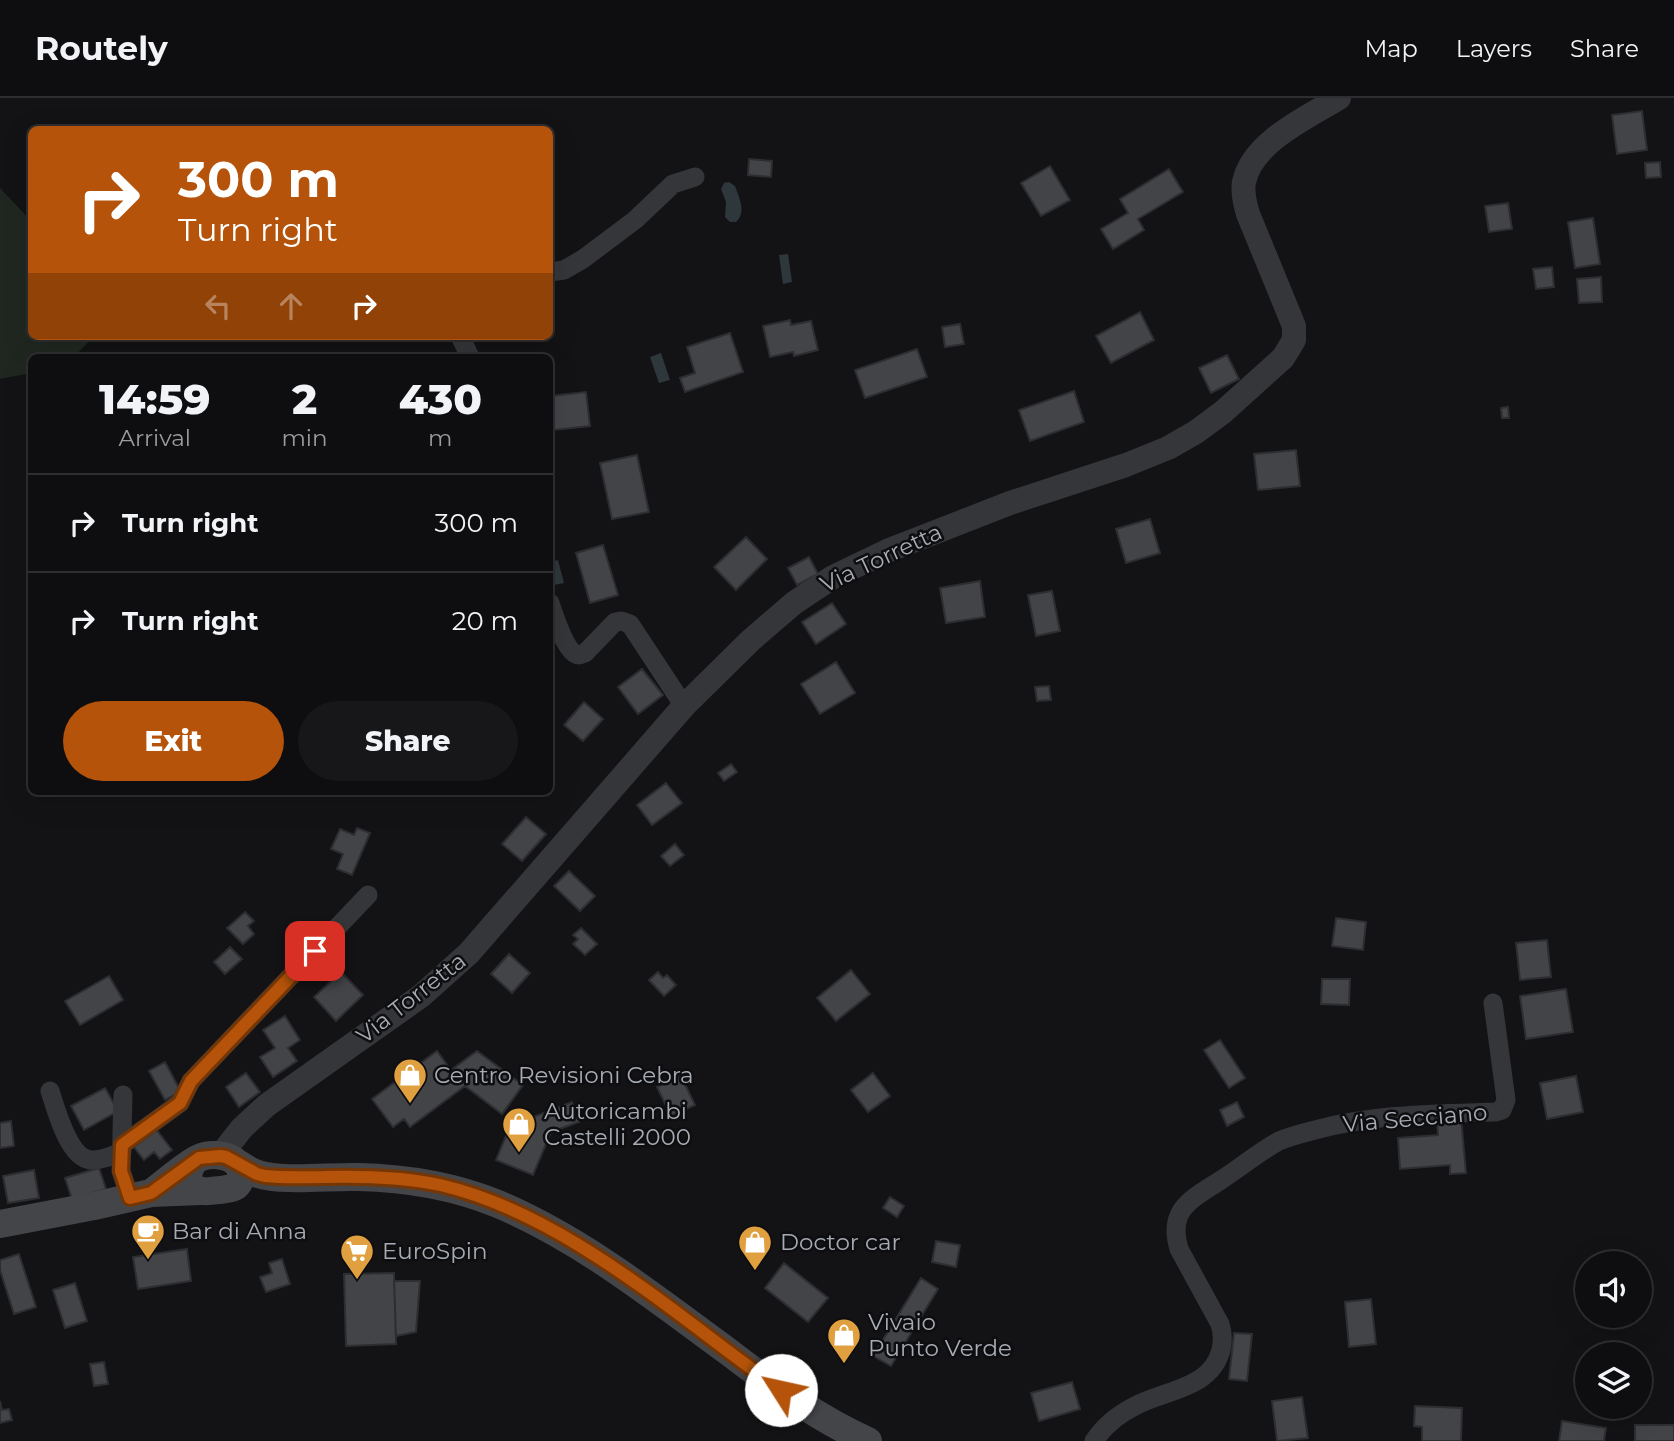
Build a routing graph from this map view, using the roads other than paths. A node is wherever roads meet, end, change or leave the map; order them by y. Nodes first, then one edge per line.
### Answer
1 (1339, 98) edge
2 (695, 177) dead end
3 (553, 272) edge
4 (553, 610) edge
5 (684, 706) junction
6 (368, 895) dead end
7 (1493, 1003) dead end
8 (50, 1091) dead end
9 (123, 1095) dead end
10 (122, 1149) junction
11 (230, 1167) junction
12 (201, 1191) junction
13 (141, 1196) junction
14 (0, 1224) edge
15 (869, 1441) edge
16 (1094, 1441) edge

1 - 5 street, Via Torretta
2 - 3 street
4 - 5 street
5 - 11 street, Via Torretta
6 - 10 street
7 - 16 street, Via Secciano
8 - 10 street
9 - 10 street
10 - 13 street
11 - 12 main road
11 - 12 main road
11 - 13 main road
11 - 15 main road
12 - 13 main road
13 - 14 main road

